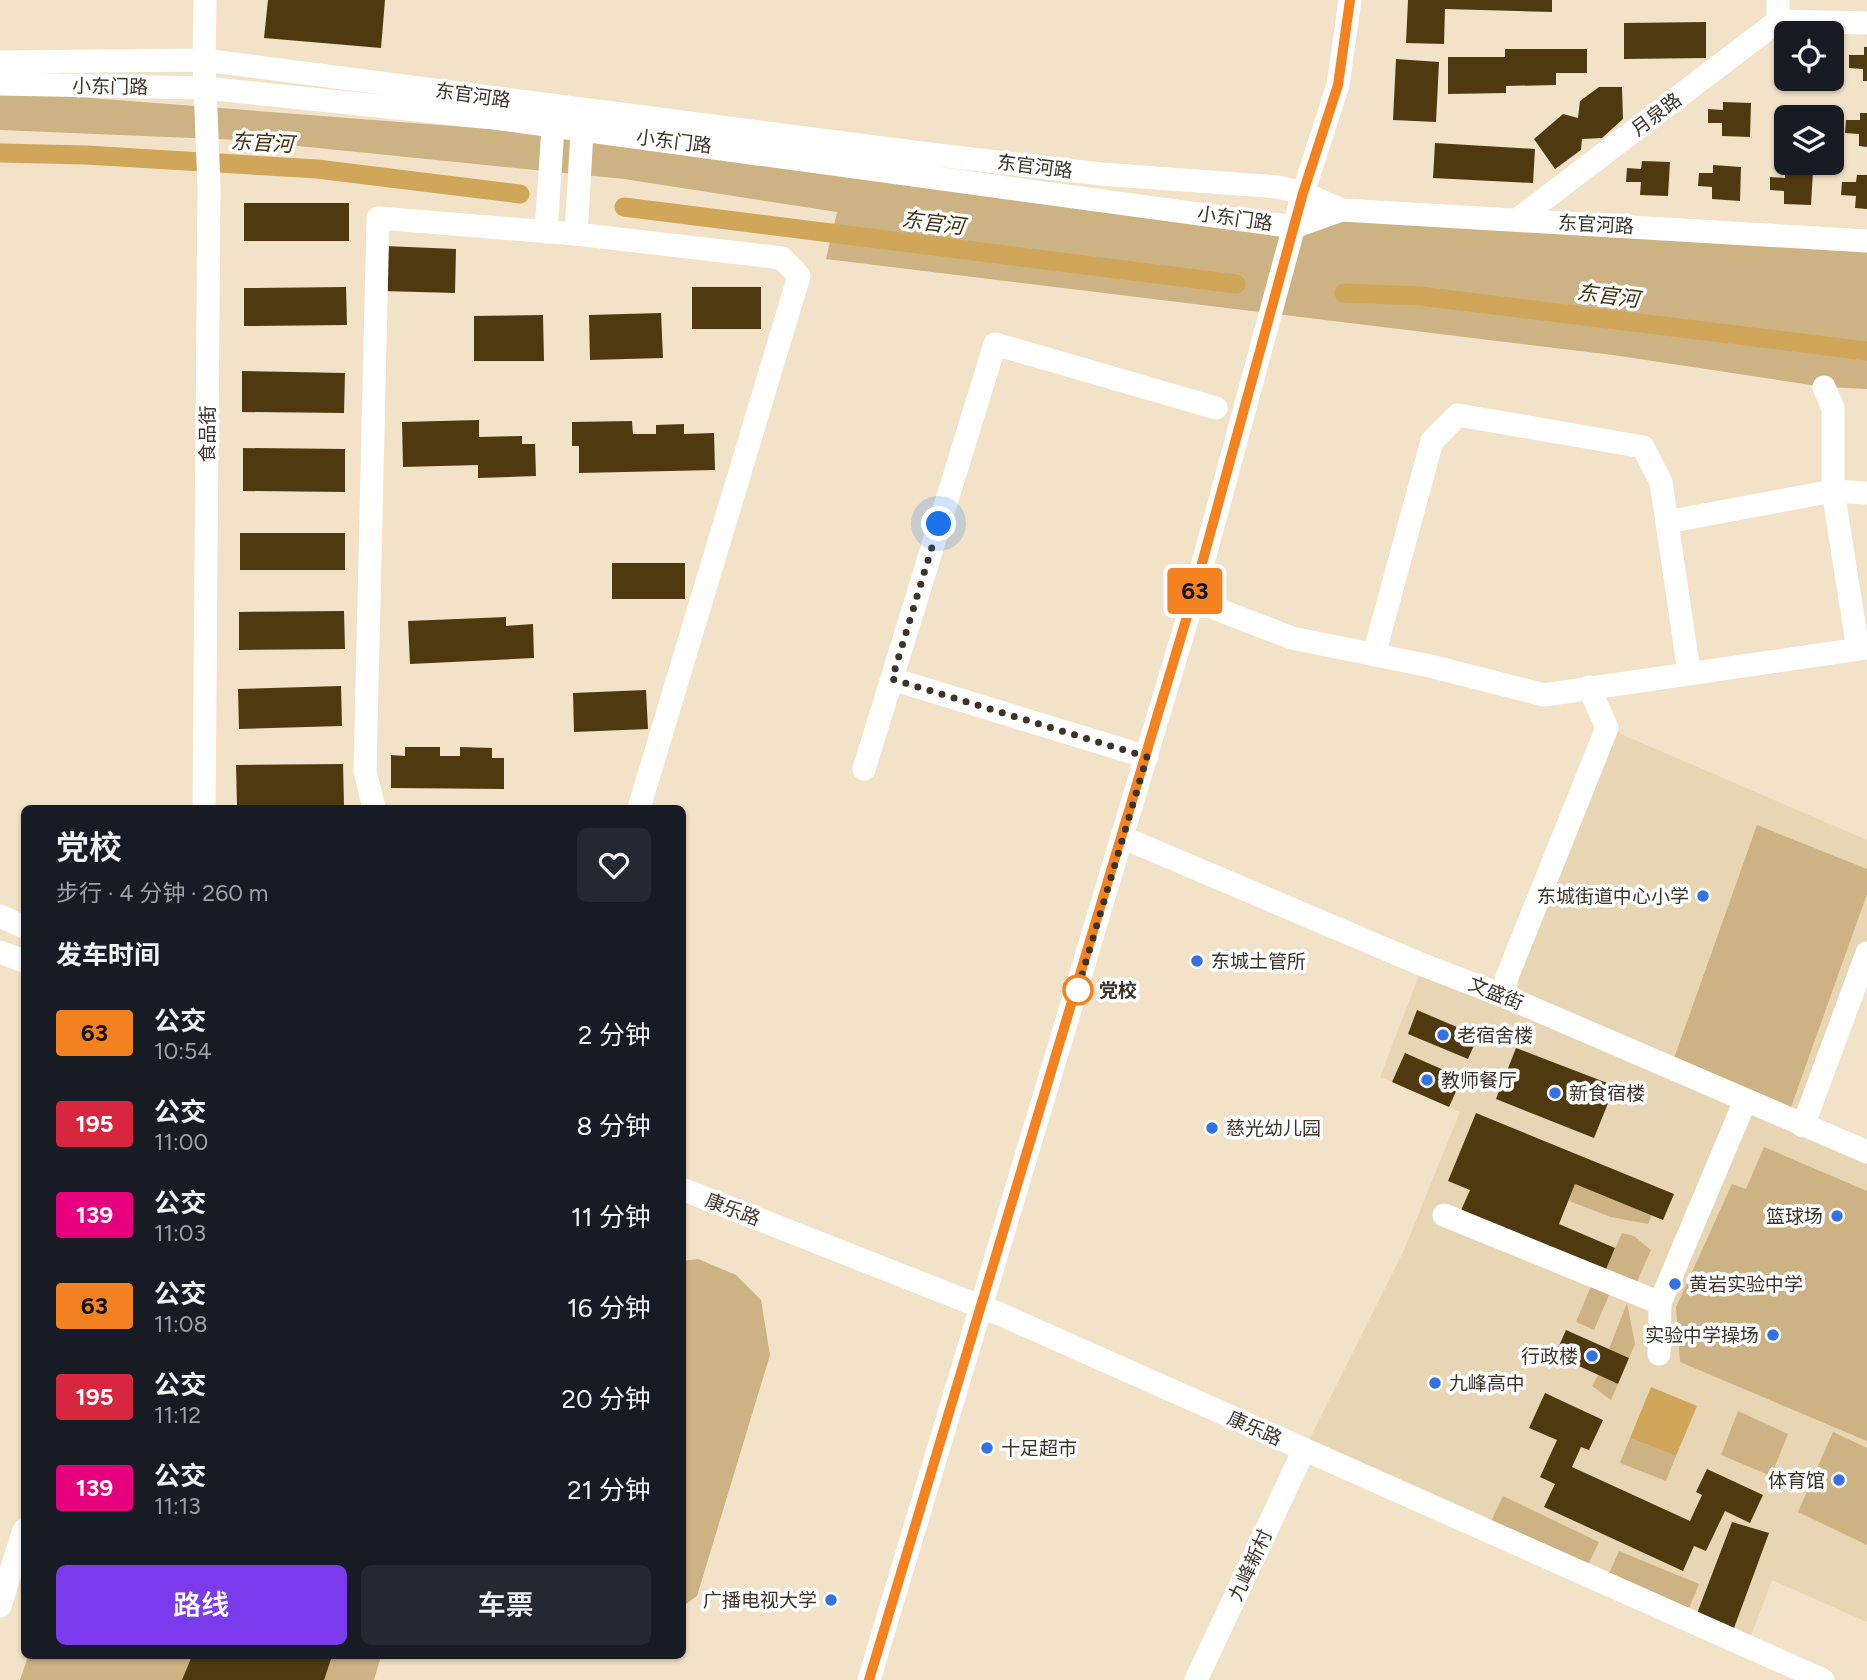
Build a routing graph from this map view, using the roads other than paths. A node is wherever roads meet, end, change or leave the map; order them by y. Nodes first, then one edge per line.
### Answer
1 (205, 0) edge
2 (1350, 0) edge
3 (1778, 11) edge
4 (1867, 23) edge
5 (204, 60) junction
6 (0, 62) edge
7 (0, 84) edge
8 (205, 88) junction
9 (554, 116) junction
10 (583, 120) junction
11 (1303, 193) junction
12 (1342, 210) junction
13 (1517, 220) junction
14 (1294, 227) junction
15 (547, 232) junction
16 (576, 234) junction
17 (1867, 241) edge
18 (1824, 387) dead end
19 (1216, 408) dead end
20 (1833, 491) junction
21 (1867, 493) edge
22 (1667, 522) junction
23 (1192, 600) junction
24 (1863, 648) edge
25 (1374, 655) junction
26 (1689, 673) junction
27 (892, 679) junction
28 (1589, 687) junction
29 (1147, 757) junction
30 (864, 769) dead end
31 (204, 805) edge
32 (373, 805) edge
33 (640, 805) edge
34 (1124, 838) junction
35 (0, 916) edge
36 (21, 926) edge
37 (0, 952) edge
38 (1867, 953) edge
39 (21, 960) edge
40 (1504, 996) junction
41 (1745, 1101) junction
42 (1803, 1126) junction
43 (1867, 1153) edge
44 (686, 1191) edge
45 (1444, 1215) dead end
46 (1660, 1303) junction
47 (981, 1307) junction
48 (1659, 1354) dead end
49 (1304, 1450) junction
50 (21, 1540) edge
51 (0, 1606) edge
52 (869, 1680) edge
53 (1196, 1680) edge
54 (1823, 1680) edge

1 - 5 street, 食品街
2 - 11 street
3 - 4 street
3 - 13 street, 月泉路
5 - 6 street, 小东门路
5 - 8 street, 食品街
5 - 9 street, 东官河路
7 - 8 street, 小东门路
8 - 9 street, 小东门路
8 - 31 street, 食品街
9 - 10 street, 东官河路
9 - 15 street
10 - 11 street, 东官河路
10 - 14 street, 小东门路
10 - 16 street
11 - 12 street, 东官河路
11 - 14 street
12 - 13 street, 东官河路
12 - 14 street, 小东门路
13 - 17 street, 东官河路
14 - 23 street
15 - 16 street
15 - 32 street
16 - 33 street
18 - 20 street
19 - 27 street
20 - 21 street
20 - 22 street
20 - 24 street
22 - 25 street
22 - 26 street
23 - 25 street
23 - 29 street
24 - 26 street
25 - 28 street
26 - 28 street
27 - 29 street
27 - 30 street
28 - 40 street
29 - 34 street
34 - 40 street, 文盛街
34 - 47 street
35 - 36 street
37 - 39 street
38 - 42 street
40 - 41 street, 文盛街
41 - 42 street, 文盛街
41 - 46 street
42 - 43 street, 文盛街
44 - 47 street, 康乐路
45 - 46 street
46 - 48 street
47 - 49 street, 康乐路
47 - 52 street
49 - 53 street, 九峰新村
49 - 54 street, 康乐路
50 - 51 street

